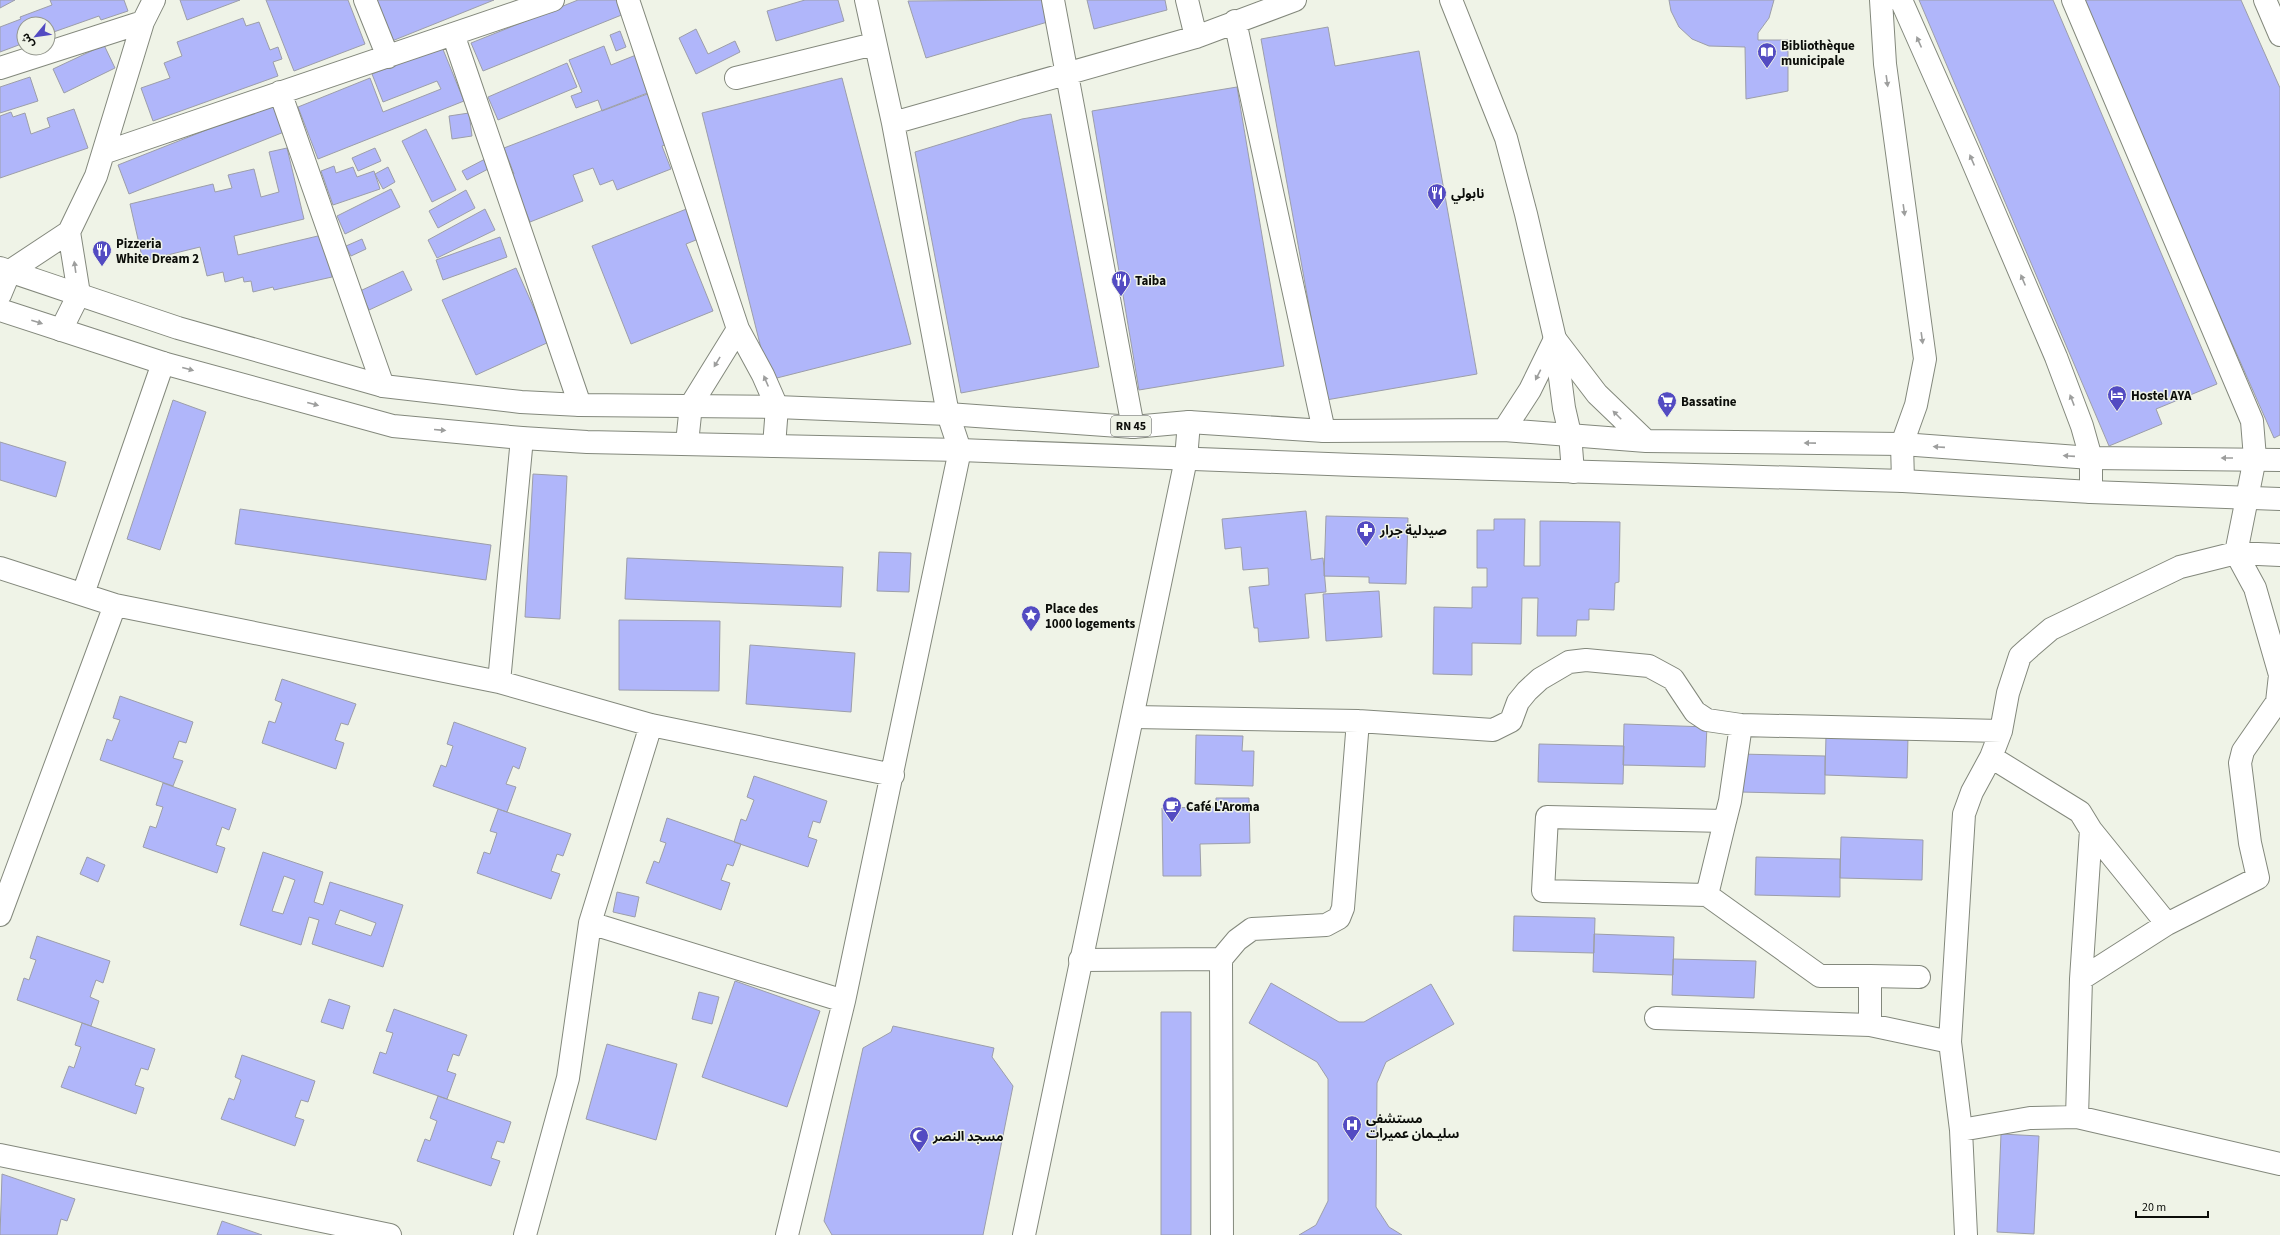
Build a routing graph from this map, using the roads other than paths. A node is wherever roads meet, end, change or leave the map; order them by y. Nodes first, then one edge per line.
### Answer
1 (365, 0) edge
2 (553, 0) edge
3 (628, 0) edge
4 (866, 0) edge
5 (1053, 0) edge
6 (1186, 0) edge
7 (1295, 0) edge
8 (1451, 0) edge
9 (1882, 0) edge
10 (1901, 0) edge
11 (2073, 0) edge
12 (2265, 0) edge
13 (155, 7) edge
14 (1235, 21) junction
15 (453, 34) junction
16 (2280, 35) edge
17 (1196, 37) junction
18 (874, 44) junction
19 (388, 57) junction
20 (0, 68) edge
21 (1068, 74) junction
22 (736, 78) dead end
23 (280, 92) junction
24 (893, 123) junction
25 (103, 153) junction
26 (69, 232) junction
27 (5, 269) edge
28 (79, 294) junction
29 (0, 296) edge
30 (0, 310) edge
31 (738, 329) junction
32 (62, 330) junction
33 (1555, 339) junction
34 (163, 363) junction
35 (383, 386) junction
36 (580, 405) junction
37 (691, 405) junction
38 (777, 407) junction
39 (948, 414) junction
40 (1189, 422) junction
41 (1134, 427) junction
42 (1504, 430) junction
43 (1324, 431) junction
44 (1570, 434) junction
45 (522, 438) junction
46 (1646, 441) junction
47 (687, 443) junction
48 (1902, 444) junction
49 (774, 446) junction
50 (960, 450) junction
51 (2091, 458) junction
52 (2255, 458) junction
53 (1186, 459) junction
54 (2280, 460) edge
55 (1573, 472) junction
56 (1903, 481) junction
57 (2091, 492) junction
58 (2248, 498) junction
59 (2280, 499) edge
60 (2236, 553) junction
61 (2280, 555) edge
62 (0, 568) edge
63 (83, 594) junction
64 (115, 605) junction
65 (499, 682) junction
66 (2279, 703) edge
67 (1134, 717) junction
68 (1358, 721) junction
69 (1741, 724) junction
70 (651, 725) junction
71 (2001, 732) junction
72 (1991, 757) junction
73 (893, 775) junction
74 (1725, 821) junction
75 (2091, 830) junction
76 (1707, 895) junction
77 (1, 908) edge
78 (590, 923) junction
79 (2167, 924) junction
80 (1220, 959) junction
81 (1080, 960) junction
82 (1870, 976) junction
83 (1918, 977) dead end
84 (2081, 979) junction
85 (844, 1000) junction
86 (1656, 1018) dead end
87 (1870, 1024) junction
88 (1950, 1042) junction
89 (2077, 1117) junction
90 (1961, 1130) junction
91 (0, 1155) edge
92 (2280, 1164) edge
93 (390, 1235) edge
94 (525, 1235) edge
95 (787, 1235) edge
96 (1024, 1235) edge
97 (1222, 1235) edge
98 (1966, 1235) edge

1 - 19 street
2 - 15 street
3 - 31 street
4 - 18 street
5 - 21 street
6 - 17 street
7 - 14 street
8 - 33 street
9 -> 48 street
51 -> 10 street
11 - 52 street
12 - 16 street
13 - 20 street
13 - 25 street
14 - 17 street
14 - 43 street
15 - 19 street
15 - 36 street
17 - 21 street
18 - 22 street
18 - 24 street
19 - 23 street
21 - 24 street
21 - 41 street
23 - 25 street
23 - 35 street
24 - 39 street
25 - 26 street
26 - 27 street
28 -> 26 street
27 - 28 street, RN 45
27 - 29 street
28 - 32 street
28 - 35 street, RN 45
30 -> 32 street
31 -> 37 street
38 -> 31 street
32 - 34 street
33 -> 42 street
33 - 44 street
46 -> 33 street
34 -> 45 street
34 - 63 street
35 - 36 street, RN 45
36 - 37 street, RN 45
37 - 38 street, RN 45
37 - 47 street
38 - 39 street, RN 45
38 - 49 street
39 - 41 street, RN 45
39 - 50 street
40 - 41 street, RN 45
40 - 43 street, RN 45
40 - 53 street
42 - 43 street, RN 45
42 - 44 street, RN 45
44 - 46 street, RN 45
44 - 55 street
45 - 47 street
45 - 65 street
48 -> 46 street, RN 45
47 - 49 street
51 -> 48 street, RN 45
48 - 56 street
49 - 50 street
50 - 53 street
50 - 73 street
52 -> 51 street, RN 45
51 - 57 street
52 - 54 street, RN 45
52 - 58 street
53 - 55 street
53 - 67 street
55 - 56 street
56 - 57 street
57 - 58 street
58 - 59 street
58 - 60 street
60 - 61 street
60 - 66 street
60 - 71 street
62 - 63 street
63 - 64 street
64 - 65 street
64 - 77 street
65 - 70 street
66 - 79 street
67 - 68 street
67 - 81 street
68 - 69 street
68 - 80 street
69 - 71 street
69 - 74 street
70 - 73 street
70 - 78 street
71 - 72 street
72 - 75 street
72 - 88 street
73 - 85 street
74 - 76 street
74 - 76 street
75 - 79 street
75 - 84 street
76 - 82 street
78 - 85 street
78 - 94 street
79 - 84 street
80 - 81 street
80 - 97 street
81 - 96 street
82 - 83 street
82 - 87 street
84 - 89 street
85 - 95 street
86 - 87 street
87 - 88 street
88 - 90 street
89 - 90 street
89 - 92 street
90 - 98 street
91 - 93 street

